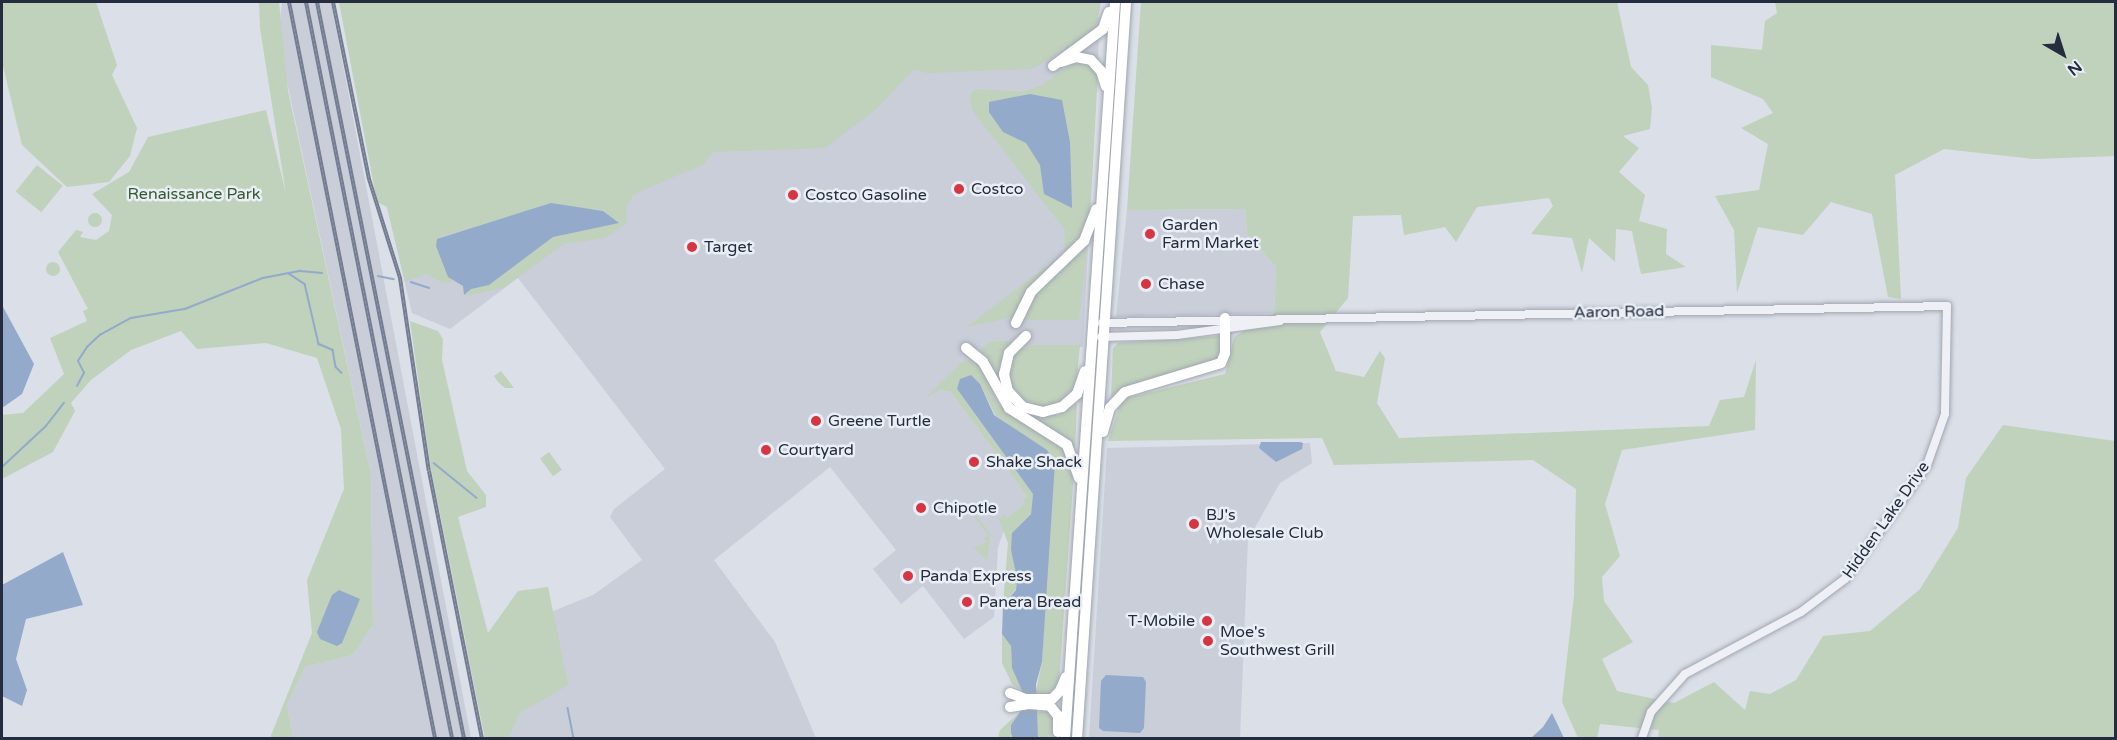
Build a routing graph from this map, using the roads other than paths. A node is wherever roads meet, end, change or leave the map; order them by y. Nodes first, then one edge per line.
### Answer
1 (1113, 2) edge
2 (1126, 2) edge
3 (1108, 97) junction
4 (1103, 177) junction
5 (1947, 306) joint
6 (1016, 323) dead end
7 (1105, 323) junction
8 (1093, 324) junction
9 (1225, 324) junction
10 (1026, 336) dead end
11 (1092, 337) junction
12 (1104, 337) junction
13 (966, 348) dead end
14 (1091, 351) junction
15 (1096, 461) junction
16 (1081, 489) junction
17 (1069, 669) junction
18 (1010, 693) dead end
19 (1022, 701) junction
20 (1044, 702) junction
21 (1010, 707) dead end
22 (1058, 738) edge
23 (1065, 738) edge
24 (1077, 738) edge
25 (1642, 738) edge

1 - 3 highway
1 - 3 highway
2 - 7 highway
3 - 4 highway
4 - 6 highway
4 - 8 highway
5 - 9 street, Aaron Road
5 - 25 street, Hidden Lake Drive
7 - 8 street, Aaron Road
7 - 9 street, Aaron Road
7 - 12 highway
8 - 11 highway
9 - 12 street, Aaron Road
9 - 15 highway
10 - 14 highway
11 - 12 street, Aaron Road
11 - 14 highway
12 - 15 highway
13 - 16 highway
14 - 16 highway
15 - 24 highway
16 - 17 highway
17 - 20 highway
17 - 23 highway
18 - 19 highway
19 - 20 highway
19 - 21 highway
20 - 22 highway

